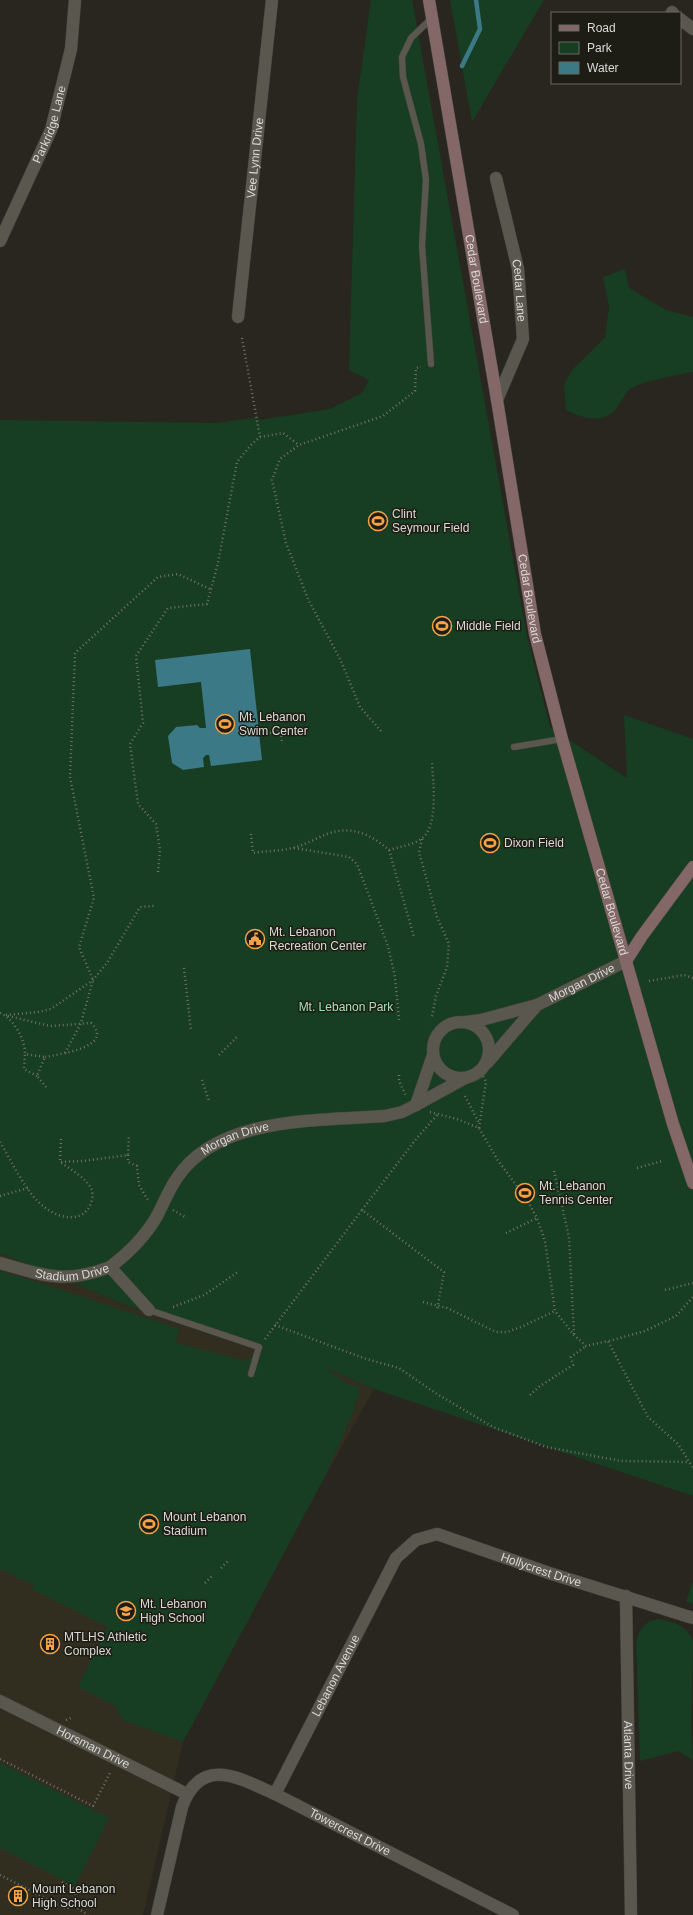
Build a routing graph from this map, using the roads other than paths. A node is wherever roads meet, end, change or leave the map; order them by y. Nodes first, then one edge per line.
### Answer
1 (75, 0) edge
2 (272, 0) edge
3 (429, 0) edge
4 (432, 18) junction
5 (681, 20) edge
6 (693, 29) edge
7 (496, 178) dead end
8 (0, 241) edge
9 (238, 316) dead end
10 (431, 364) road end
11 (498, 400) junction
12 (562, 739) junction
13 (514, 747) dead end
14 (693, 867) edge
15 (626, 961) junction
16 (537, 1006) junction
17 (465, 1022) junction
18 (433, 1055) junction
19 (483, 1068) junction
20 (465, 1078) junction
21 (420, 1107) junction
22 (693, 1183) edge
23 (0, 1263) edge
24 (110, 1266) junction
25 (149, 1310) joint
26 (251, 1374) dead end
27 (396, 1558) joint
28 (626, 1596) junction
29 (693, 1618) edge
30 (0, 1701) edge
31 (187, 1794) junction
32 (275, 1794) junction
33 (158, 1915) edge
34 (513, 1915) edge
35 (631, 1915) edge

1 - 8 street, Parkridge Lane
2 - 9 street, Vee Lynn Drive
3 - 4 street, Cedar Boulevard
4 - 10 lane
4 - 11 street, Cedar Boulevard
5 - 6 street
7 - 11 street, Cedar Lane
11 - 12 street, Cedar Boulevard
12 - 13 lane
12 - 15 street, Cedar Boulevard
14 - 15 street
15 - 16 street, Morgan Drive
15 - 22 street, Cedar Boulevard
16 - 17 street, Morgan Drive
16 - 19 street, Morgan Drive
17 - 18 street
17 - 19 street
18 - 20 street
18 - 21 street
19 - 20 street
20 - 21 street, Morgan Drive
21 - 24 street, Morgan Drive
23 - 24 street, Stadium Drive
24 - 25 street, Stadium Drive
25 - 26 lane
27 - 28 street, Hollycrest Drive
27 - 32 street, Lebanon Avenue
28 - 29 street, Hollycrest Drive
28 - 35 street, Atlanta Drive
30 - 31 street, Horsman Drive
31 - 32 street, Towercrest Drive
31 - 33 street
32 - 34 street, Towercrest Drive

